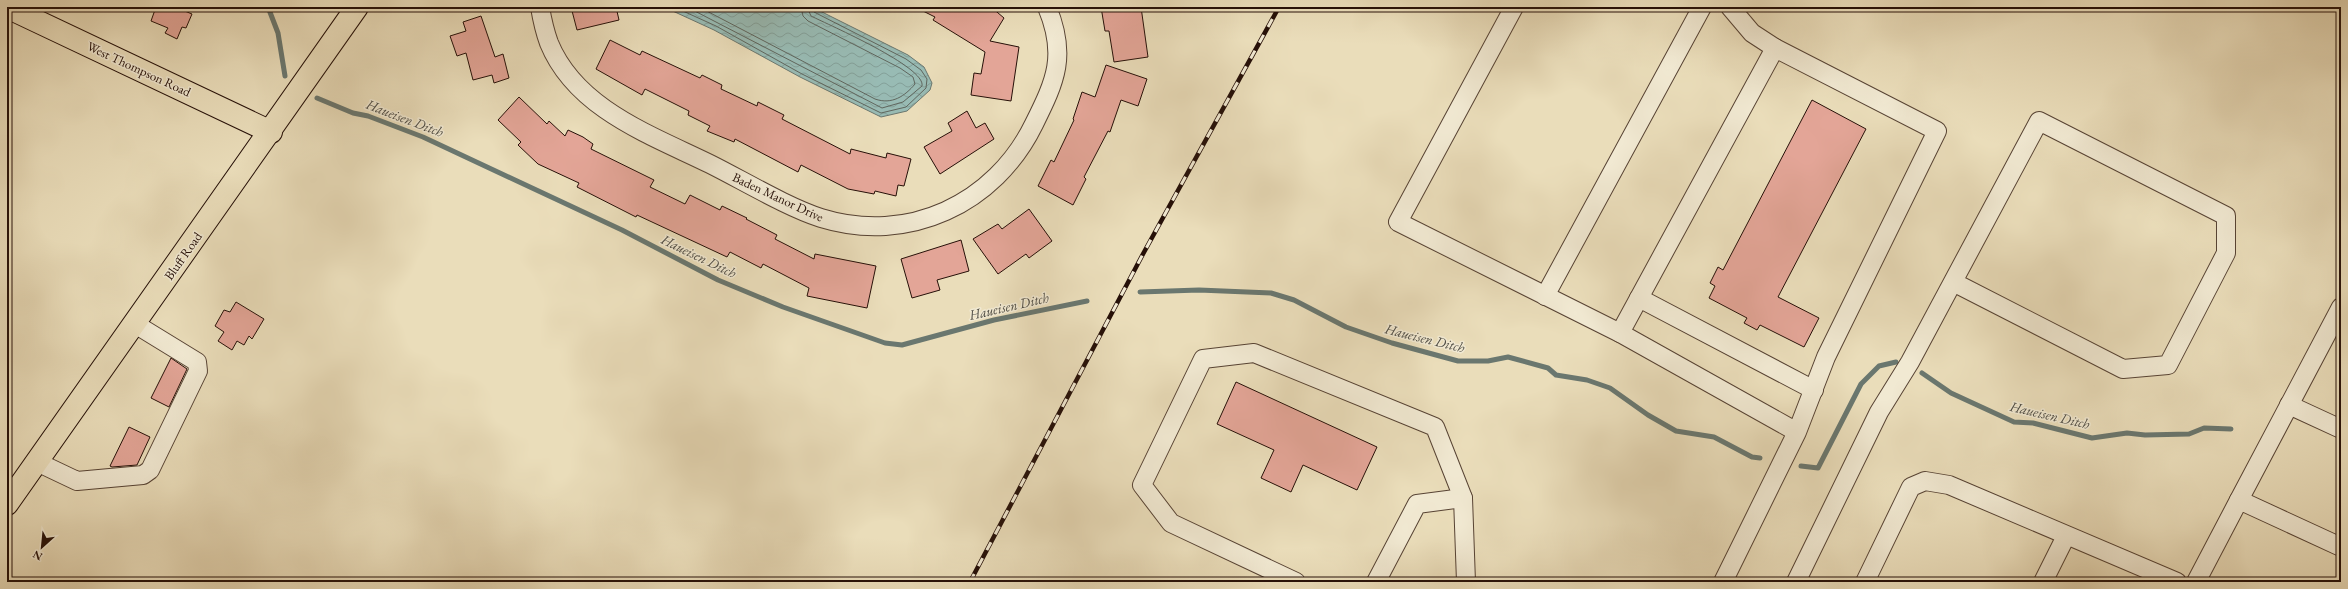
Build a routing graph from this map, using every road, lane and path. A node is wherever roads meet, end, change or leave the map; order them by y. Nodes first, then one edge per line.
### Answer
1 (7, 7) edge
2 (357, 7) edge
3 (540, 7) edge
4 (1514, 7) edge
5 (1702, 7) edge
6 (1730, 7) edge
7 (1049, 12) edge
8 (1775, 48) junction
9 (270, 132) junction
10 (1953, 282) junction
11 (1545, 296) junction
12 (1639, 298) junction
13 (2341, 307) edge
14 (135, 324) junction
15 (1620, 333) junction
16 (1814, 390) junction
17 (2289, 405) junction
18 (2341, 429) edge
19 (1797, 432) junction
20 (37, 462) junction
21 (1463, 498) junction
22 (2239, 500) junction
23 (7, 504) edge
24 (2066, 536) junction
25 (2341, 547) edge
26 (1296, 582) edge
27 (1376, 582) edge
28 (1466, 582) edge
29 (1724, 582) edge
30 (1796, 582) edge
31 (1865, 582) edge
32 (2043, 582) edge
33 (2177, 582) edge
34 (2196, 582) edge

1 - 9 main road, West Thompson Road
2 - 9 main road, Bluff Road
3 - 7 street, Baden Manor Drive
4 - 11 street
5 - 11 street
6 - 8 street
8 - 12 street
8 - 16 street
9 - 14 main road, Bluff Road
10 - 10 street
10 - 30 street
11 - 15 street
12 - 15 street
12 - 16 street
13 - 17 street
14 - 20 main road, Bluff Road
14 - 20 street
15 - 19 street
16 - 19 street
17 - 18 street
17 - 22 street
19 - 29 street
20 - 23 main road, Bluff Road
21 - 26 street
21 - 27 street
21 - 28 street
22 - 25 street
22 - 34 street
24 - 31 street
24 - 32 street
24 - 33 street

